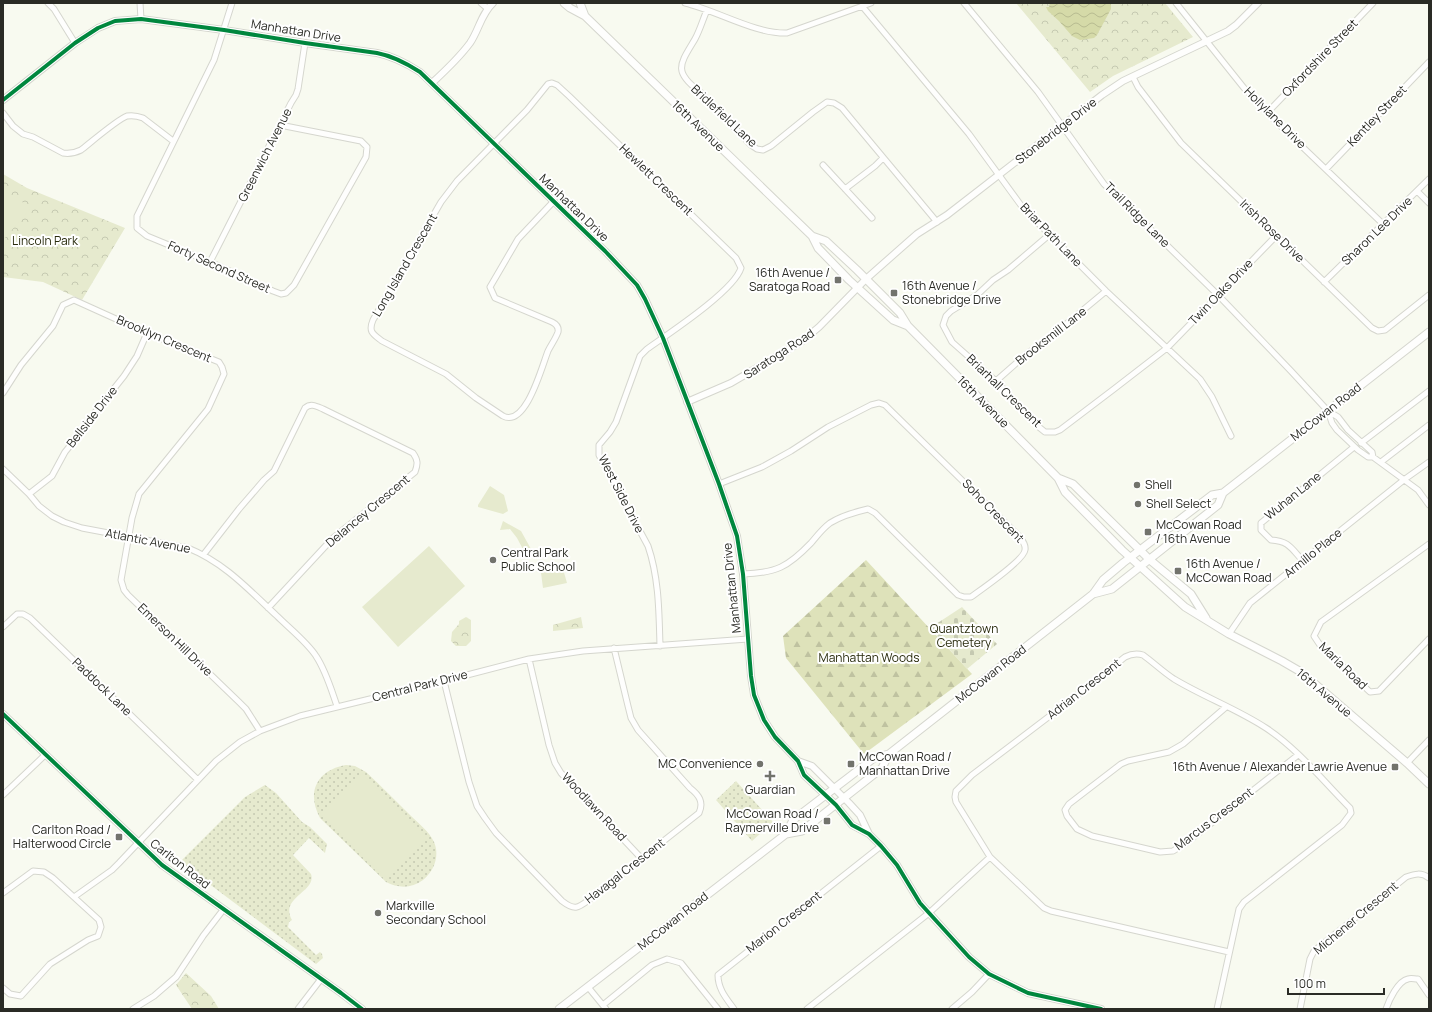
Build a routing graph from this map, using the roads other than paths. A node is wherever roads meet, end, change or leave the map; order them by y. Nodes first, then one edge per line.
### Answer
1 (48, 3) edge
2 (140, 3) edge
3 (232, 3) edge
4 (481, 3) edge
5 (493, 3) edge
6 (564, 3) edge
7 (580, 3) edge
8 (685, 3) edge
9 (871, 3) edge
10 (964, 3) edge
11 (1176, 3) edge
12 (1258, 3) edge
13 (1373, 3) edge
14 (862, 6) junction
15 (487, 8) junction
16 (707, 10) junction
17 (585, 16) junction
18 (141, 19) junction
19 (224, 30) junction
20 (1207, 41) junction
21 (75, 43) junction
22 (305, 43) junction
23 (1429, 62) edge
24 (1133, 77) junction
25 (432, 83) junction
26 (3, 100) edge
27 (3, 113) edge
28 (1267, 113) junction
29 (280, 125) junction
30 (1062, 126) junction
31 (174, 141) junction
32 (493, 144) junction
33 (883, 158) junction
34 (823, 165) dead end
35 (1326, 169) junction
36 (999, 175) junction
37 (1429, 179) edge
38 (845, 189) junction
39 (1417, 191) junction
40 (554, 201) junction
41 (1429, 203) edge
42 (872, 218) dead end
43 (937, 222) junction
44 (1383, 224) junction
45 (1049, 235) junction
46 (812, 236) junction
47 (1276, 236) junction
48 (210, 262) junction
49 (866, 279) junction
50 (1324, 282) junction
51 (858, 288) junction
52 (1106, 292) junction
53 (1218, 295) junction
54 (1429, 295) edge
55 (908, 326) junction
56 (1429, 332) edge
57 (147, 333) junction
58 (663, 338) junction
59 (1167, 348) junction
60 (996, 381) junction
61 (1429, 391) edge
62 (3, 393) edge
63 (687, 402) junction
64 (1328, 411) junction
65 (1429, 425) edge
66 (1231, 436) dead end
67 (1361, 443) junction
68 (1354, 447) junction
69 (1373, 456) junction
70 (1381, 462) junction
71 (1429, 462) edge
72 (3, 469) edge
73 (1058, 478) junction
74 (1405, 479) junction
75 (719, 484) junction
76 (1223, 493) junction
77 (29, 494) junction
78 (1429, 505) edge
79 (128, 537) junction
80 (1429, 544) edge
81 (1140, 550) junction
82 (204, 554) junction
83 (1130, 557) junction
84 (1150, 560) junction
85 (1303, 561) junction
86 (1141, 567) junction
87 (743, 574) junction
88 (1093, 594) junction
89 (268, 608) junction
90 (1207, 620) junction
91 (3, 627) edge
92 (1229, 634) junction
93 (748, 639) junction
94 (1429, 639) edge
95 (660, 646) junction
96 (614, 648) junction
97 (528, 659) junction
98 (444, 681) junction
99 (337, 706) junction
100 (1226, 707) junction
101 (3, 714) edge
102 (260, 731) junction
103 (1429, 740) edge
104 (889, 754) junction
105 (45, 755) junction
106 (1298, 755) junction
107 (798, 761) junction
108 (1407, 763) junction
109 (198, 780) junction
110 (1429, 784) edge
111 (834, 788) junction
112 (3, 795) edge
113 (826, 795) junction
114 (844, 798) junction
115 (836, 805) junction
116 (786, 834) junction
117 (869, 834) junction
118 (138, 843) junction
119 (881, 846) junction
120 (990, 857) junction
121 (642, 859) junction
122 (1429, 878) edge
123 (3, 894) edge
124 (74, 897) junction
125 (223, 910) junction
126 (928, 913) junction
127 (1229, 952) junction
128 (989, 974) junction
129 (321, 979) junction
130 (588, 987) junction
131 (3, 988) edge
132 (1429, 995) edge
133 (604, 1007) edge
134 (133, 1009) edge
135 (298, 1009) edge
136 (362, 1009) edge
137 (559, 1009) edge
138 (718, 1009) edge
139 (734, 1009) edge
140 (807, 1009) edge
141 (952, 1009) edge
142 (1101, 1009) edge
143 (1217, 1009) edge
144 (1300, 1009) edge
145 (1386, 1009) edge

1 - 21 street
2 - 18 street
3 - 19 street, Forty Second Street
4 - 15 street
5 - 15 street
6 - 17 main road, 16th Avenue
7 - 17 main road, 16th Avenue
8 - 16 street
9 - 14 street
10 - 30 street, Trail Ridge Lane
11 - 20 street, Hollylane Drive
12 - 20 street, Stonebridge Drive
13 - 28 street, Oxfordshire Street
14 - 16 street
14 - 36 street, Briar Path Lane
15 - 25 street
16 - 33 street, Bridlefield Lane
17 - 46 main road, 16th Avenue
18 - 19 street, Manhattan Drive
18 - 21 street, Manhattan Drive
19 - 22 street, Manhattan Drive
19 - 31 street, Forty Second Street
20 - 24 street, Stonebridge Drive
20 - 28 street, Hollylane Drive
21 - 26 street, Manhattan Drive
22 - 25 street, Manhattan Drive
22 - 29 street, Greenwich Avenue
23 - 35 street, Kentley Street
24 - 30 street, Stonebridge Drive
24 - 47 street, Irish Rose Drive
25 - 32 street, Manhattan Drive
27 - 31 street
28 - 35 street, Hollylane Drive
29 - 48 street, Greenwich Avenue
29 - 48 street, Forty Second Street
30 - 36 street, Stonebridge Drive
30 - 53 street, Trail Ridge Lane
31 - 48 street, Forty Second Street
32 - 40 street, Manhattan Drive
32 - 40 street, Long Island Crescent
32 - 58 street, Hewlett Crescent
33 - 38 street
33 - 43 street, Bridlefield Lane
34 - 38 street
35 - 44 street, Hollylane Drive
36 - 43 street, Stonebridge Drive
36 - 45 street, Briar Path Lane
37 - 39 street, Sharon Lee Drive
38 - 42 street
39 - 41 street
39 - 44 street, Sharon Lee Drive
40 - 58 street, Manhattan Drive
43 - 49 street, Stonebridge Drive
44 - 50 street, Sharon Lee Drive
45 - 52 street, Briar Path Lane
45 - 60 street, Briarhall Crescent
46 - 49 main road, 16th Avenue
46 - 51 main road, 16th Avenue
47 - 50 street, Irish Rose Drive
47 - 53 street, Twin Oaks Drive
49 - 51 street, Saratoga Road
49 - 55 main road, 16th Avenue
50 - 54 street, Irish Rose Drive
51 - 55 main road, 16th Avenue
51 - 63 street, Saratoga Road
52 - 59 street, Briar Path Lane
52 - 60 street, Brooksmill Lane
53 - 59 street, Twin Oaks Drive
53 - 64 street, Trail Ridge Lane
55 - 73 main road, 16th Avenue
56 - 64 main road, McCowan Road
57 - 62 street, Brooklyn Crescent
57 - 77 street, Bellside Drive
57 - 79 street, Brooklyn Crescent
58 - 63 street, Manhattan Drive
58 - 95 street, West Side Drive
59 - 60 street, Briarhall Crescent
59 - 66 street, Briar Path Lane
61 - 67 street
63 - 75 street, Manhattan Drive
64 - 67 street
64 - 68 street
64 - 76 main road, McCowan Road
65 - 70 street
67 - 69 street
68 - 69 street
68 - 85 street, Wuhan Lane
69 - 70 street
70 - 74 street
71 - 74 street, Armillo Place
72 - 77 street, Atlantic Avenue
73 - 81 main road, 16th Avenue
73 - 83 main road, 16th Avenue
74 - 78 street
74 - 85 street, Armillo Place
75 - 87 street, Manhattan Drive
75 - 87 street, Soho Crescent
76 - 81 main road, McCowan Road
76 - 84 main road, McCowan Road
77 - 79 street, Atlantic Avenue
79 - 82 street, Atlantic Avenue
79 - 102 street, Emerson Hill Drive
80 - 94 street, Maria Road
81 - 83 main road, McCowan Road
81 - 84 main road, 16th Avenue
82 - 89 street, Atlantic Avenue
82 - 89 street, Delancey Crescent
83 - 86 main road, 16th Avenue
83 - 88 main road, McCowan Road
84 - 86 main road, McCowan Road
84 - 90 main road, 16th Avenue
85 - 92 street, Armillo Place
86 - 88 main road, McCowan Road
86 - 90 main road, 16th Avenue
87 - 93 street, Manhattan Drive
88 - 104 main road, McCowan Road
89 - 99 street, Atlantic Avenue
90 - 92 main road, 16th Avenue
91 - 109 street, Paddock Lane
92 - 108 main road, 16th Avenue
93 - 95 street, Central Park Drive
93 - 107 street, Manhattan Drive
95 - 96 street, Central Park Drive
96 - 97 street, Central Park Drive
96 - 121 street, Havagal Crescent
97 - 98 street, Central Park Drive
97 - 121 street, Woodlawn Road
98 - 99 street, Central Park Drive
98 - 121 street, Havagal Crescent
99 - 102 street, Central Park Drive
100 - 106 street, Adrian Crescent
100 - 106 street, Marcus Crescent
100 - 120 street, Adrian Crescent
101 - 105 street, Carlton Road
102 - 109 street, Central Park Drive
103 - 108 street
104 - 111 main road, McCowan Road
104 - 114 main road, McCowan Road
105 - 112 street
105 - 118 street, Carlton Road
106 - 127 street, Adrian Crescent
107 - 111 street, Manhattan Drive
107 - 113 street, Manhattan Drive
108 - 110 main road, 16th Avenue
109 - 118 street, Central Park Drive
111 - 113 main road, McCowan Road
111 - 114 street, Manhattan Drive
113 - 115 street, Manhattan Drive
113 - 116 main road, McCowan Road
114 - 115 main road, McCowan Road
114 - 117 street, Manhattan Drive
115 - 116 main road, McCowan Road
115 - 117 street, Manhattan Drive
116 - 130 main road, McCowan Road
117 - 119 street
118 - 124 street, Central Park Drive
118 - 125 street, Carlton Road
119 - 126 street
119 - 139 street, Marion Crescent
120 - 126 street
120 - 127 street, Adrian Crescent
122 - 144 street, Michener Crescent
123 - 124 street
124 - 131 street
125 - 129 street, Carlton Road
125 - 134 street
126 - 128 street
126 - 140 street
127 - 143 street, Adrian Crescent
128 - 141 street
128 - 142 street
129 - 135 street
129 - 136 street, Carlton Road
130 - 133 street
130 - 137 main road, McCowan Road
132 - 145 street
133 - 138 street

